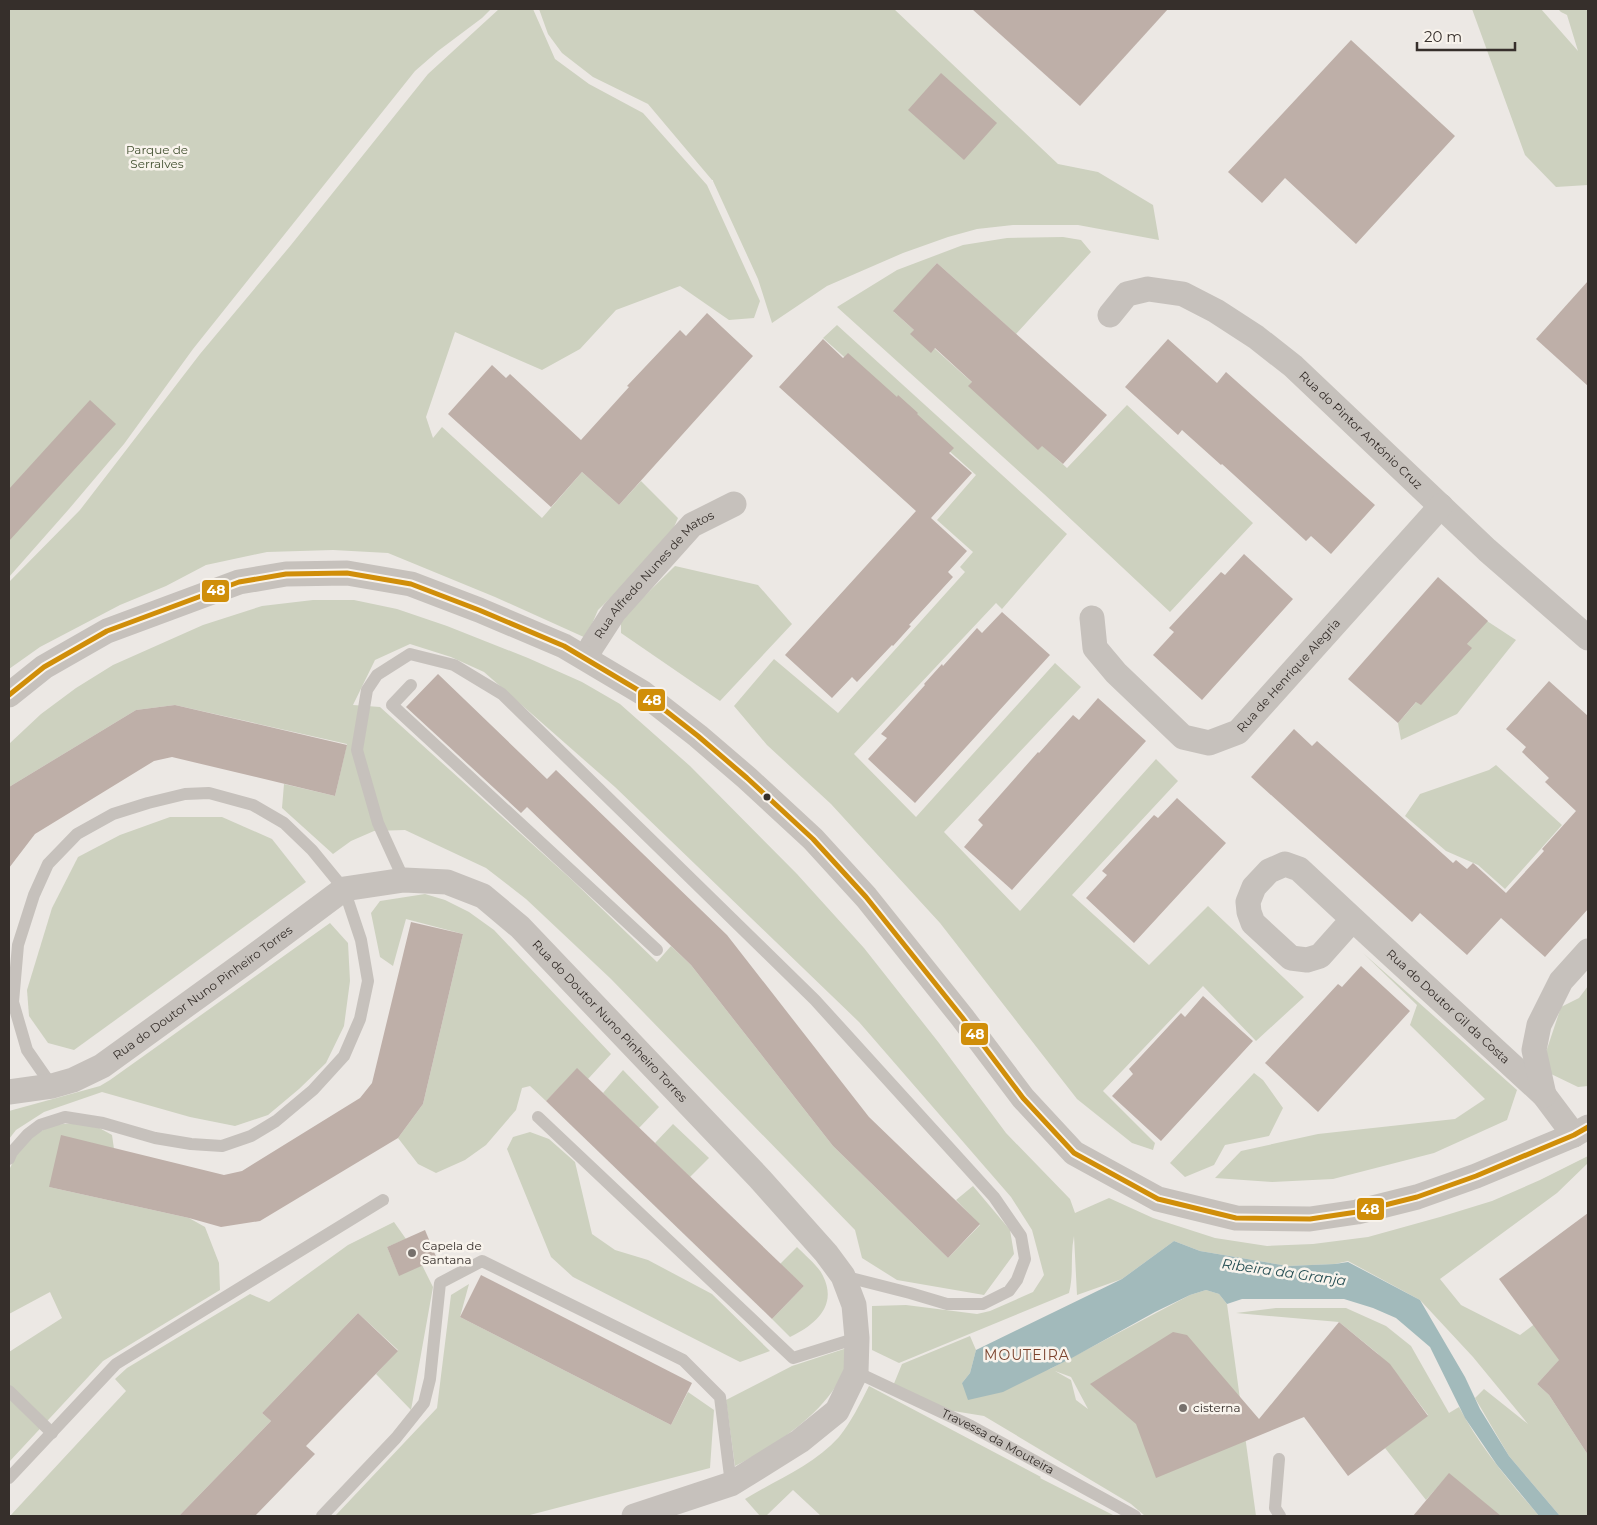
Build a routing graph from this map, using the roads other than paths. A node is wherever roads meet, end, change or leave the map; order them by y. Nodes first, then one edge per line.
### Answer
1 (1110, 315) dead end
2 (734, 504) dead end
3 (1440, 506) junction
4 (1092, 618) dead end
5 (1588, 638) edge
6 (586, 658) junction
7 (411, 685) dead end
8 (9, 695) edge
9 (404, 880) junction
10 (344, 889) junction
11 (1353, 919) dead end
12 (657, 950) dead end
13 (1588, 951) edge
14 (52, 1086) junction
15 (9, 1092) edge
16 (1544, 1095) junction
17 (538, 1117) dead end
18 (1581, 1131) edge
19 (9, 1159) edge
20 (383, 1200) dead end
21 (842, 1276) junction
22 (857, 1338) junction
23 (856, 1372) junction
24 (9, 1392) edge
25 (52, 1433) junction
26 (1279, 1459) dead end
27 (9, 1478) edge
28 (731, 1484) junction
29 (322, 1516) edge
30 (634, 1516) edge
31 (1135, 1516) edge
32 (1280, 1516) edge

1 - 3 street, Rua do Pintor António Cruz
2 - 6 street, Rua Alfredo Nunes de Matos
3 - 4 street, Rua de Henrique Alegria
3 - 5 street, Rua do Pintor António Cruz
6 - 8 street
6 - 18 street
7 - 12 lane
9 - 10 street, Rua do Doutor Nuno Pinheiro Torres
9 - 21 street, Rua do Doutor Nuno Pinheiro Torres
9 - 21 lane
10 - 14 street, Rua do Doutor Nuno Pinheiro Torres
10 - 14 lane
10 - 19 lane
11 - 16 street, Rua do Doutor Gil da Costa
13 - 16 street
14 - 15 street, Rua do Doutor Nuno Pinheiro Torres
16 - 18 street
17 - 22 lane
20 - 25 lane
21 - 22 street, Rua do Doutor Nuno Pinheiro Torres
22 - 23 street, Rua do Doutor Nuno Pinheiro Torres
23 - 28 street, Rua do Doutor Nuno Pinheiro Torres
23 - 31 lane, Travessa da Mouteira
24 - 25 lane
25 - 27 lane
26 - 32 lane
28 - 29 lane
28 - 30 street, Rua do Doutor Nuno Pinheiro Torres

